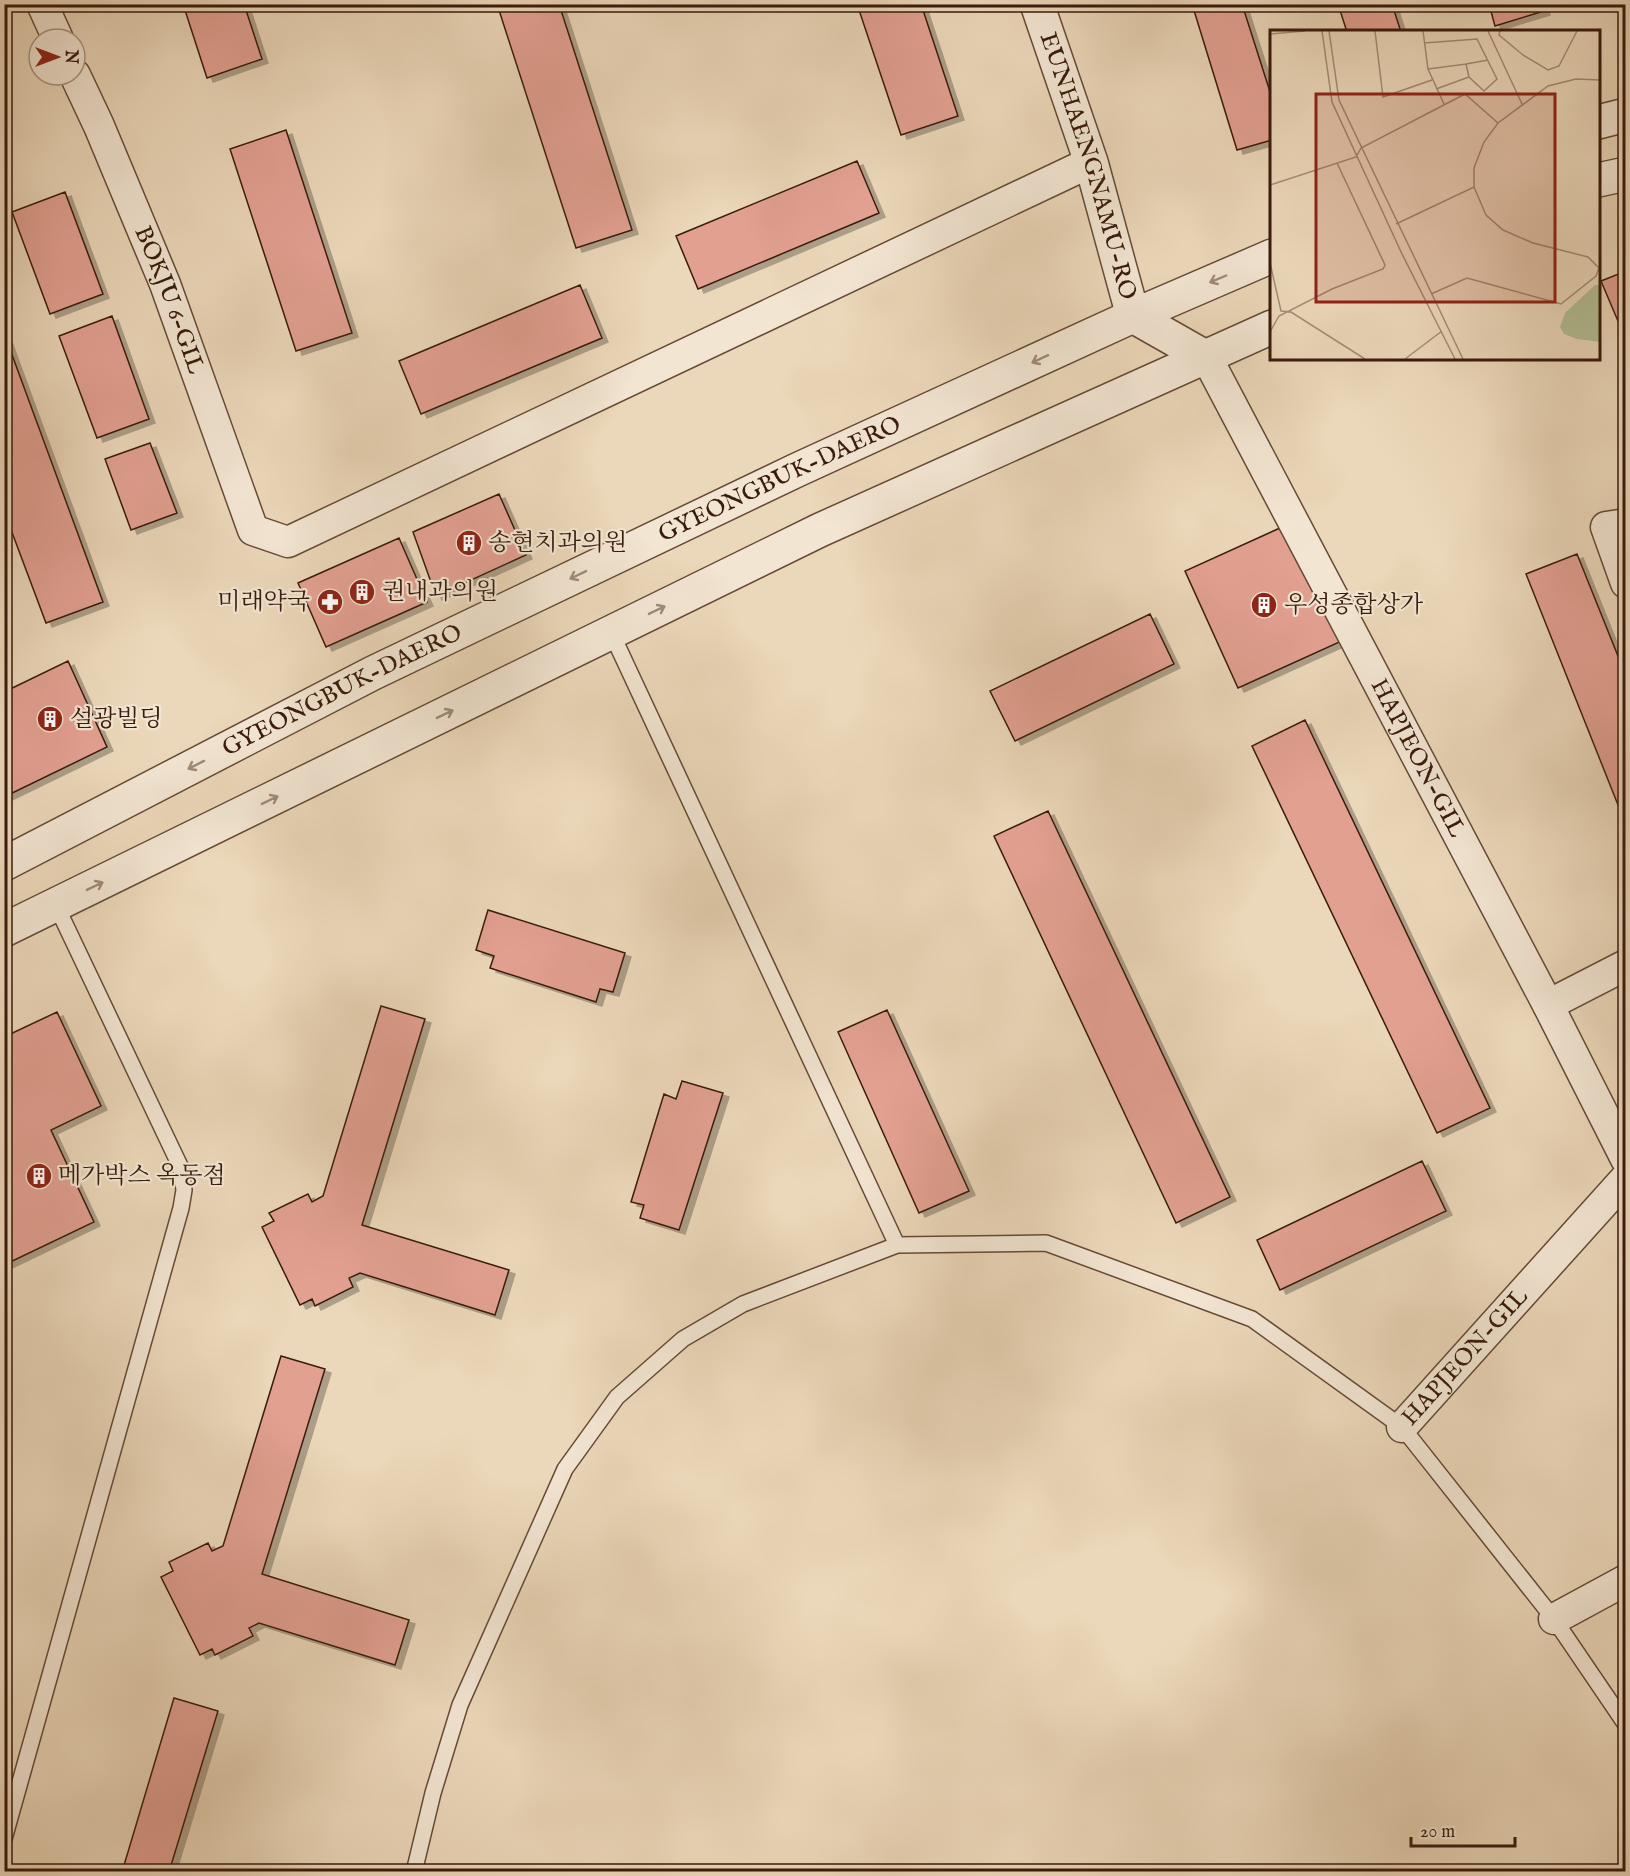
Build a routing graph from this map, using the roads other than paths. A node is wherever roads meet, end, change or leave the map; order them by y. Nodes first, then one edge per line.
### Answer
1 (42, 4) edge
2 (1037, 4) edge
3 (53, 27) edge
4 (81, 87) edge
5 (1626, 115) edge
6 (1600, 122) edge
7 (1090, 162) junction
8 (1626, 174) edge
9 (1600, 180) edge
10 (1270, 257) edge
11 (1133, 316) junction
12 (1270, 328) edge
13 (1207, 358) junction
14 (1626, 524) edge
15 (1626, 583) edge
16 (611, 632) junction
17 (4, 864) edge
18 (56, 905) junction
19 (4, 930) edge
20 (1626, 965) edge
21 (1548, 1005) junction
22 (1626, 1159) edge
23 (1626, 1178) edge
24 (897, 1245) junction
25 (1402, 1428) junction
26 (1626, 1580) edge
27 (1554, 1619) junction
28 (1626, 1725) edge
29 (4, 1839) edge
30 (414, 1872) edge

1 - 3 street
2 - 7 street, EUNHAENGNAMU-RO
4 - 7 street, BOKJU 6-GIL
5 - 6 street
7 - 11 street, EUNHAENGNAMU-RO
8 - 9 street
10 -> 11 street, GYEONGBUK-DAERO
11 - 13 street, EUNHAENGNAMU-RO
11 -> 17 street, GYEONGBUK-DAERO
12 - 13 street
16 -> 13 street
13 - 21 street, HAPJEON-GIL
14 - 15 street
18 -> 16 street
16 - 24 lane
18 - 19 street
18 - 29 lane
20 - 21 street
21 - 22 street, HAPJEON-GIL
23 - 25 street, HAPJEON-GIL
24 - 25 lane
24 - 30 lane
25 - 27 lane, HAPJEON-GIL
26 - 27 street
27 - 28 lane, HAPJEON-GIL

